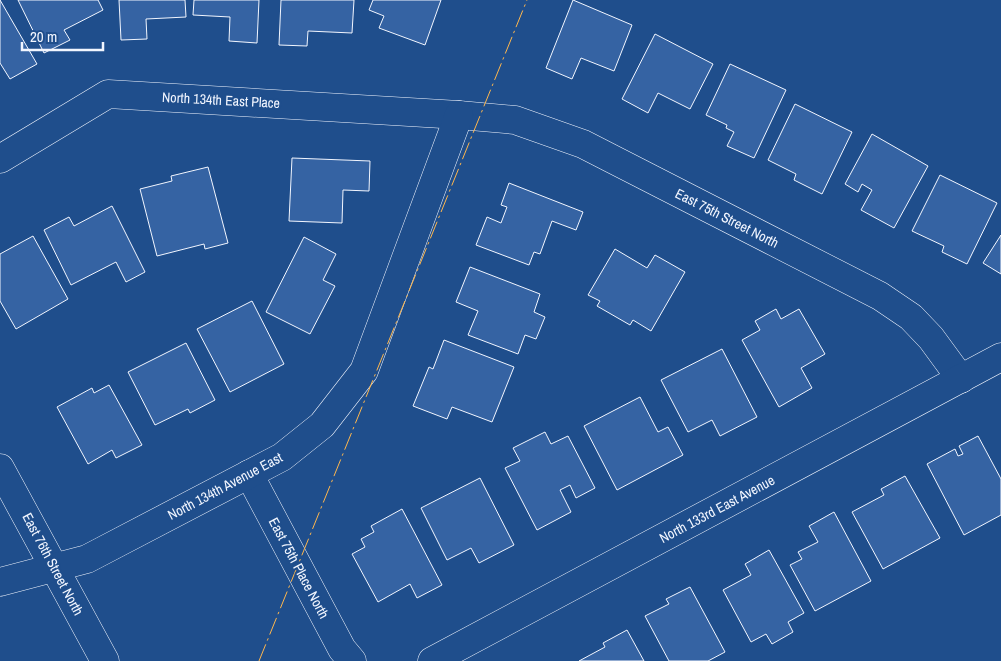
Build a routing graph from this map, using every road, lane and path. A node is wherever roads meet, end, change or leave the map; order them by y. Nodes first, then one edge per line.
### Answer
1 (459, 115) junction
2 (0, 159) edge
3 (1001, 358) edge
4 (961, 379) junction
5 (0, 468) edge
6 (249, 474) junction
7 (55, 568) junction
8 (0, 582) edge
9 (105, 661) edge
10 (352, 661) edge
11 (432, 661) edge

1 - 2 street, North 134th East Place
1 - 4 street, East 75th Street North
1 - 6 street, North 134th Avenue East
3 - 4 street, North 133rd East Avenue
4 - 11 street, North 133rd East Avenue
5 - 7 street, East 76th Street North
6 - 7 street, North 134th Avenue East
6 - 10 street, East 75th Place North
7 - 8 street, North 134th Avenue East
7 - 9 street, East 76th Street North

